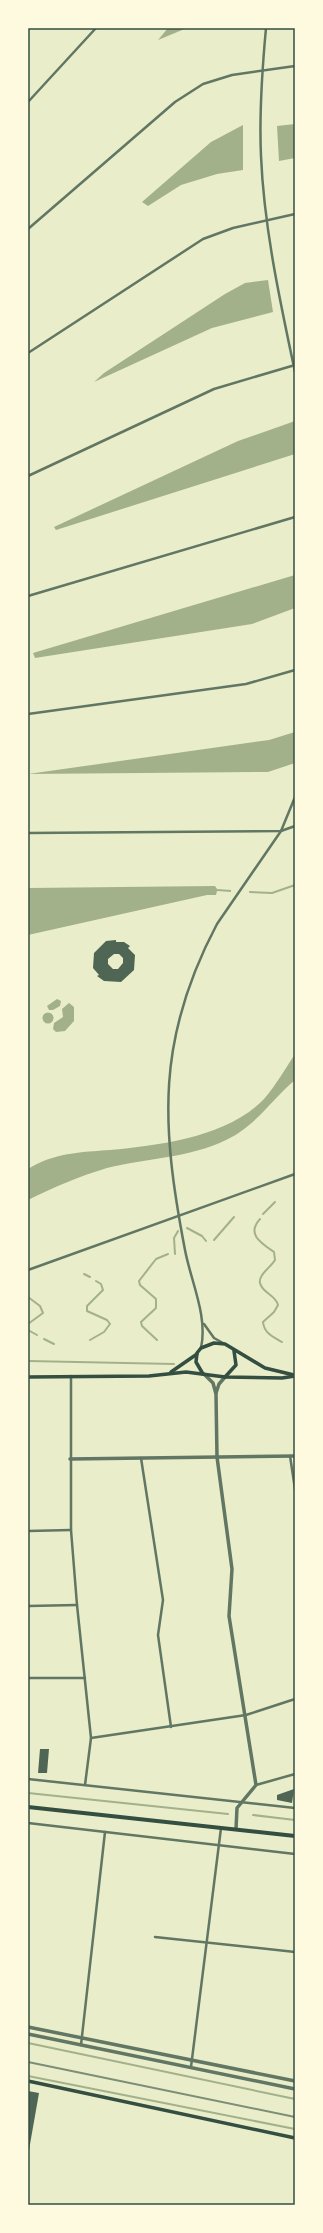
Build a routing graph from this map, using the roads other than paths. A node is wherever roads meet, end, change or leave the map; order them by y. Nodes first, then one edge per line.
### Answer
1 (96, 28) edge
2 (266, 28) edge
3 (295, 66) edge
4 (263, 71) junction
5 (28, 102) edge
6 (295, 214) edge
7 (268, 220) junction
8 (28, 228) edge
9 (28, 353) edge
10 (294, 365) edge
11 (295, 372) edge
12 (28, 476) edge
13 (295, 517) edge
14 (28, 596) edge
15 (295, 670) edge
16 (28, 714) edge
17 (295, 797) edge
18 (295, 826) edge
19 (281, 832) junction
20 (28, 833) edge
21 (295, 1174) edge
22 (180, 1216) junction
23 (28, 1270) edge
24 (203, 1324) junction
25 (225, 1344) junction
26 (201, 1348) junction
27 (234, 1351) junction
28 (197, 1354) junction
29 (168, 1374) junction
30 (204, 1374) junction
31 (71, 1376) junction
32 (295, 1376) edge
33 (28, 1377) edge
34 (225, 1377) junction
35 (216, 1394) junction
36 (290, 1456) junction
37 (295, 1456) edge
38 (141, 1458) junction
39 (217, 1458) junction
40 (70, 1459) junction
41 (295, 1489) edge
42 (71, 1530) junction
43 (28, 1531) edge
44 (77, 1605) junction
45 (28, 1606) edge
46 (28, 1678) edge
47 (85, 1678) junction
48 (295, 1699) edge
49 (246, 1715) junction
50 (171, 1727) junction
51 (91, 1738) junction
52 (295, 1774) edge
53 (28, 1779) edge
54 (85, 1785) junction
55 (256, 1785) junction
56 (241, 1802) junction
57 (28, 1807) edge
58 (295, 1808) edge
59 (28, 1823) edge
60 (220, 1828) junction
61 (236, 1829) junction
62 (105, 1832) junction
63 (295, 1836) edge
64 (217, 1845) junction
65 (295, 1854) edge
66 (155, 1937) dead end
67 (205, 1941) junction
68 (295, 1952) edge
69 (28, 2027) edge
70 (28, 2034) edge
71 (82, 2038) junction
72 (81, 2045) junction
73 (192, 2060) junction
74 (191, 2067) junction
75 (28, 2081) edge
76 (295, 2081) edge
77 (295, 2089) edge
78 (295, 2138) edge

1 - 5 street
2 - 4 street
3 - 4 street
4 - 7 street
4 - 8 street
6 - 7 street
7 - 9 street
7 - 10 street
10 - 11 street
10 - 12 street
13 - 14 street
15 - 16 street
17 - 19 street
18 - 19 street
19 - 20 street
19 - 22 street
21 - 22 street
22 - 23 street
22 - 24 street
24 - 25 street
24 - 26 street
25 - 26 main road
25 - 27 main road
26 - 28 main road
27 - 32 main road
27 - 34 main road
28 - 29 main road
28 - 30 main road
29 - 30 main road
29 - 31 main road
30 - 34 main road
30 - 35 street
31 - 33 main road
31 - 40 street
32 - 34 main road
34 - 35 street
35 - 39 street
36 - 37 street
36 - 39 street
36 - 41 street
38 - 39 street
38 - 40 street
38 - 50 street
39 - 49 street
40 - 42 street
42 - 43 street
42 - 44 street
44 - 45 street
44 - 47 street
46 - 47 street
47 - 51 street
48 - 49 street
49 - 50 street
49 - 55 street
50 - 51 street
51 - 54 street
52 - 55 street
53 - 54 street
54 - 56 street
55 - 56 street
56 - 58 street
56 - 61 street
57 - 60 main road
59 - 62 street
60 - 61 main road
60 - 64 street
61 - 63 main road
62 - 64 street
62 - 71 street
64 - 65 street
64 - 67 street
66 - 67 street
67 - 68 street
67 - 73 street
69 - 71 street
70 - 72 street
71 - 72 street
71 - 73 street
72 - 74 street
73 - 74 street
73 - 76 street
74 - 77 street
75 - 78 main road

